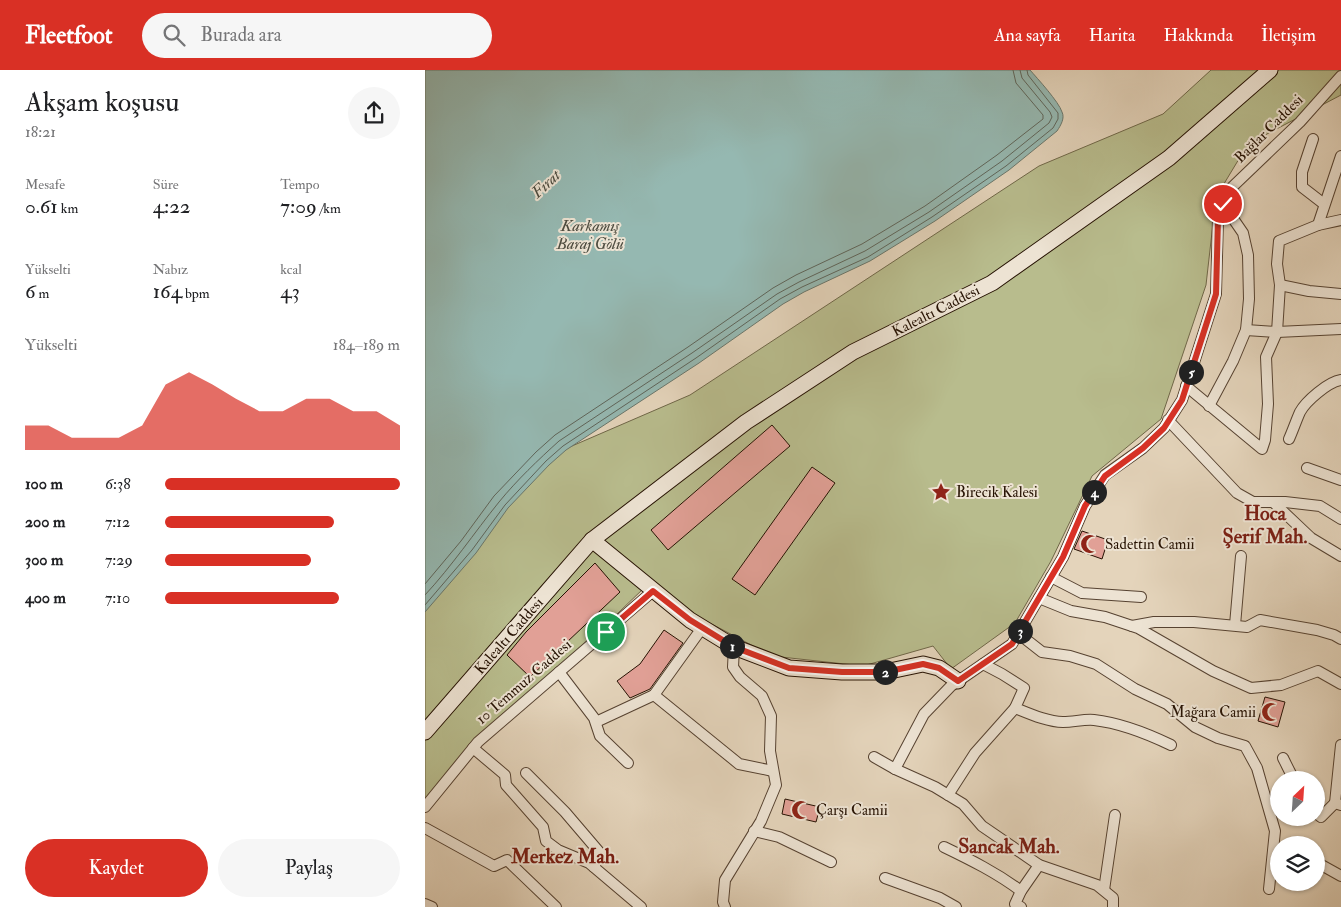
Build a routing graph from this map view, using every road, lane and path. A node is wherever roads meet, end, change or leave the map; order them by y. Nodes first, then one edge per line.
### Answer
1 (1270, 70) edge
2 (1341, 76) edge
3 (1313, 138) dead end
4 (1341, 156) edge
5 (1223, 204) junction
6 (1324, 204) junction
7 (1341, 220) edge
8 (1317, 225) junction
9 (1280, 285) junction
10 (1341, 294) edge
11 (1341, 329) edge
12 (1246, 330) junction
13 (1277, 332) junction
14 (1341, 380) edge
15 (1186, 386) junction
16 (1209, 406) junction
17 (1168, 420) junction
18 (1289, 439) dead end
19 (1307, 468) dead end
20 (1341, 480) edge
21 (1273, 502) junction
22 (1341, 519) edge
23 (592, 540) junction
24 (1241, 556) dead end
25 (1341, 556) edge
26 (1051, 577) junction
27 (653, 591) junction
28 (1141, 597) dead end
29 (1039, 598) junction
30 (1235, 626) junction
31 (1132, 627) junction
32 (702, 628) junction
33 (1019, 634) junction
34 (1341, 639) edge
35 (734, 647) junction
36 (983, 664) junction
37 (559, 672) junction
38 (958, 681) junction
39 (1341, 684) edge
40 (654, 694) junction
41 (1015, 708) junction
42 (595, 722) junction
43 (425, 732) edge
44 (1171, 745) dead end
45 (1341, 745) edge
46 (473, 748) junction
47 (875, 757) dead end
48 (1283, 758) dead end
49 (628, 763) dead end
50 (895, 769) junction
51 (773, 771) junction
52 (1290, 771) edge
53 (526, 774) dead end
54 (948, 795) junction
55 (1338, 804) edge
56 (425, 807) edge
57 (1325, 814) edge
58 (1115, 815) dead end
59 (425, 828) edge
60 (754, 831) junction
61 (1275, 836) edge
62 (944, 847) dead end
63 (831, 862) dead end
64 (1039, 865) junction
65 (594, 867) junction
66 (1325, 867) edge
67 (1341, 876) edge
68 (885, 878) dead end
69 (1270, 883) edge
70 (1269, 889) dead end
71 (1103, 890) junction
72 (1021, 891) junction
73 (425, 904) edge
74 (432, 907) edge
75 (556, 907) edge
76 (641, 907) edge
77 (725, 907) edge
78 (956, 907) edge
79 (1021, 907) edge
80 (1113, 907) edge

1 - 23 street, Kalealtı Caddesi
2 - 5 street, Bağlar Caddesi
3 - 6 street
4 - 6 street
5 - 12 street
5 - 15 street, Bağlar Caddesi
6 - 8 street
7 - 8 street
8 - 9 street
9 - 10 street
9 - 13 street
11 - 13 street
12 - 13 street
12 - 16 street
13 - 16 street
14 - 18 street
15 - 16 street
15 - 17 street, Bağlar Caddesi
17 - 21 street
17 - 26 street, Bağlar Caddesi
19 - 20 street
21 - 22 street
21 - 25 street
23 - 27 street
23 - 43 street, Kalealtı Caddesi
24 - 30 street
26 - 28 street
26 - 29 street, Bağlar Caddesi
27 - 32 street
27 - 37 street, 10 Temmuz Caddesi
29 - 31 street
29 - 33 street, Bağlar Caddesi
30 - 31 street
30 - 34 street
31 - 39 street
32 - 35 street
32 - 40 street
33 - 36 street, Bağlar Caddesi
33 - 61 street
35 - 38 street
35 - 51 street
36 - 38 street, Bağlar Caddesi
36 - 41 street
37 - 42 street
37 - 46 street, 10 Temmuz Caddesi
38 - 50 street, Bağlar Caddesi
40 - 42 street
40 - 51 street
41 - 44 street
41 - 54 street
42 - 49 street
45 - 55 street
46 - 56 street, 10 Temmuz Caddesi
46 - 65 street
47 - 50 street
48 - 52 street
50 - 54 street
51 - 60 street
53 - 65 street
54 - 64 street
55 - 57 street
58 - 71 street
59 - 75 street
60 - 63 street
60 - 77 street
62 - 72 street
64 - 71 street
64 - 72 street
65 - 76 street
66 - 67 street
68 - 78 street
69 - 70 street
71 - 80 street
72 - 79 street
73 - 74 street

